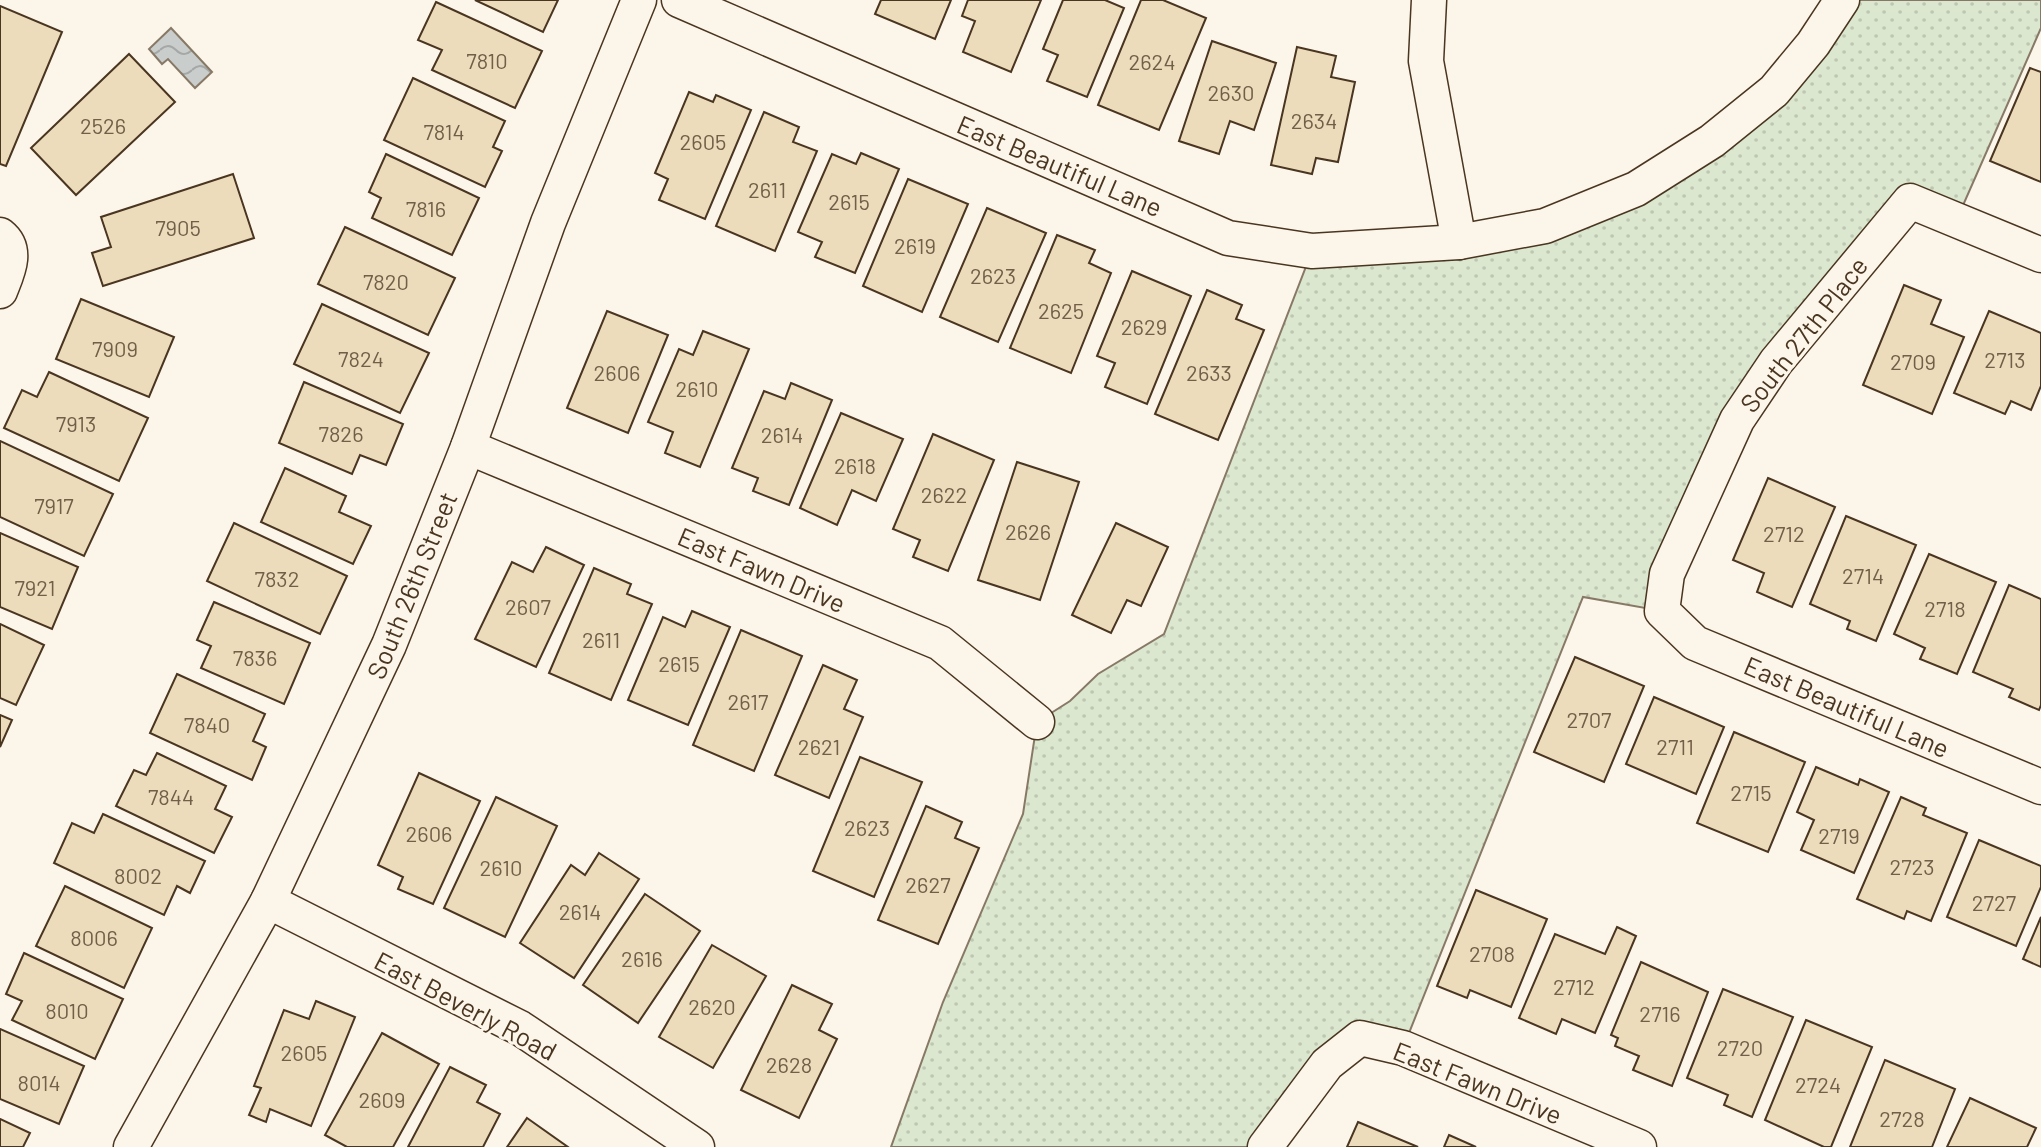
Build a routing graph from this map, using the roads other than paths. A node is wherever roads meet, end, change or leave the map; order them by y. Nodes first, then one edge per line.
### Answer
1 (639, 0) edge
2 (679, 0) edge
3 (1429, 0) edge
4 (1842, 0) edge
5 (3, 237) edge
6 (1459, 242) junction
7 (2041, 255) edge
8 (0, 291) edge
9 (468, 447) junction
10 (1662, 611) joint
11 (1037, 722) dead end
12 (2041, 787) edge
13 (268, 901) junction
14 (131, 1147) edge
15 (697, 1147) edge
16 (1265, 1147) edge
17 (1639, 1147) edge

1 - 9 street, South 26th Street
2 - 6 street, East Beautiful Lane
3 - 6 street
4 - 6 street, East Beautiful Lane
5 - 8 street
7 - 10 street, South 27th Place
9 - 11 street, East Fawn Drive
9 - 13 street, South 26th Street
10 - 12 street, East Beautiful Lane
13 - 14 street, South 26th Street
13 - 15 street, East Beverly Road
16 - 17 street, East Fawn Drive

